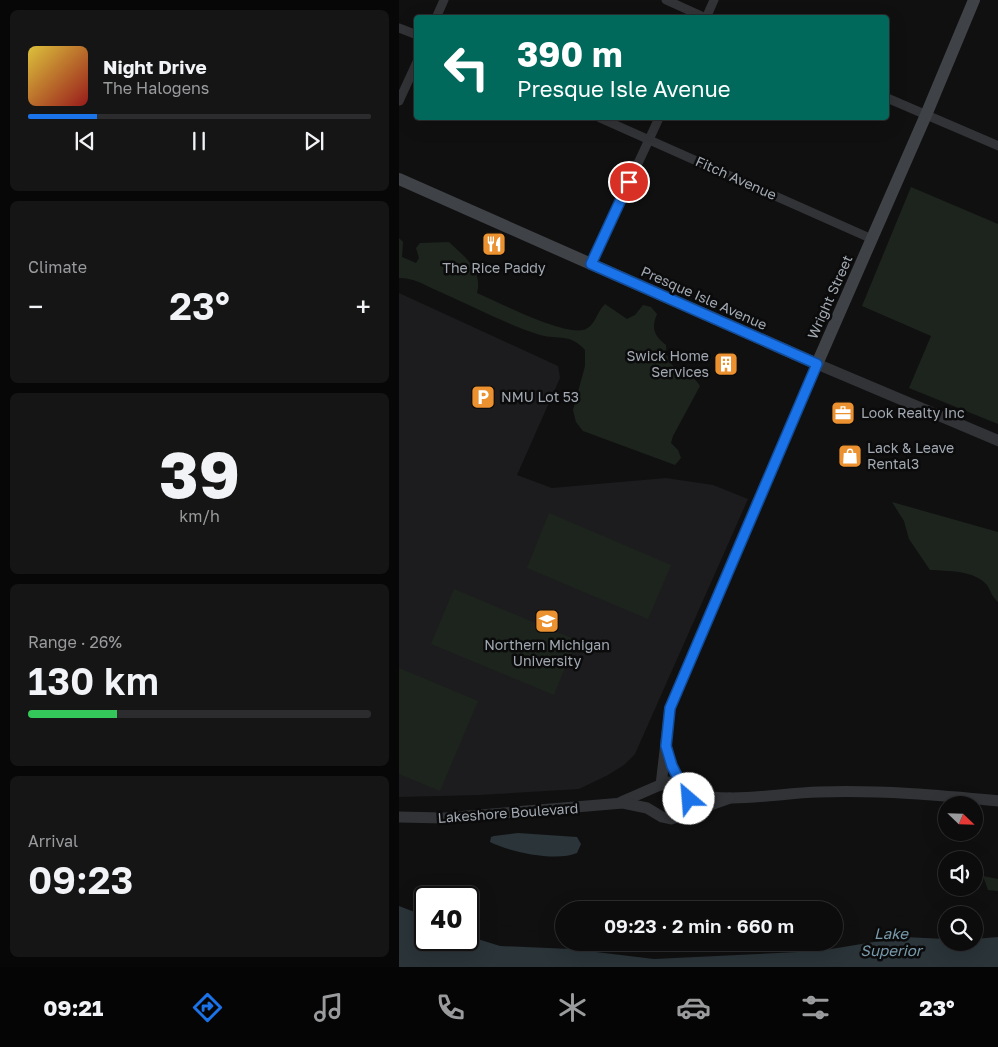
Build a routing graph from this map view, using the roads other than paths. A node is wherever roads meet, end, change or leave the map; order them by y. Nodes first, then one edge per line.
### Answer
1 (444, 0) edge
2 (666, 0) edge
3 (714, 0) edge
4 (974, 0) edge
5 (437, 15) edge
6 (699, 15) edge
7 (707, 15) edge
8 (399, 28) edge
9 (414, 34) edge
10 (414, 68) edge
11 (889, 99) edge
12 (399, 101) edge
13 (926, 116) junction
14 (605, 120) edge
15 (658, 120) edge
16 (649, 139) junction
17 (998, 146) edge
18 (399, 179) edge
19 (872, 239) junction
20 (591, 264) junction
21 (817, 364) junction
22 (998, 441) edge
23 (666, 746) junction
24 (659, 786) junction
25 (686, 790) junction
26 (730, 798) junction
27 (998, 801) edge
28 (617, 803) junction
29 (682, 815) junction
30 (660, 816) junction
31 (399, 817) edge

1 - 5 street
2 - 6 street
3 - 7 street
4 - 13 main road, Wright Street
8 - 9 street
10 - 12 street
11 - 13 street
13 - 17 street
13 - 19 main road, Wright Street
14 - 16 street, Fitch Avenue
15 - 16 street
16 - 19 street, Fitch Avenue
16 - 20 street
18 - 20 main road, Presque Isle Avenue
19 - 21 main road, Wright Street
20 - 21 main road, Presque Isle Avenue
21 - 22 street, Presque Isle Avenue
21 - 23 street, Wright Street
23 - 24 street, Wright Street
23 - 25 street, Wright Street
24 - 25 street, Lakeshore Boulevard
24 - 28 street, Lakeshore Boulevard
24 - 30 street, Wright Street
25 - 26 street, Lakeshore Boulevard
25 - 29 street
26 - 27 street, Lakeshore Boulevard
26 - 29 street, Lakeshore Boulevard
28 - 30 street, Lakeshore Boulevard
28 - 31 street, Lakeshore Boulevard
29 - 30 street, Lakeshore Boulevard

